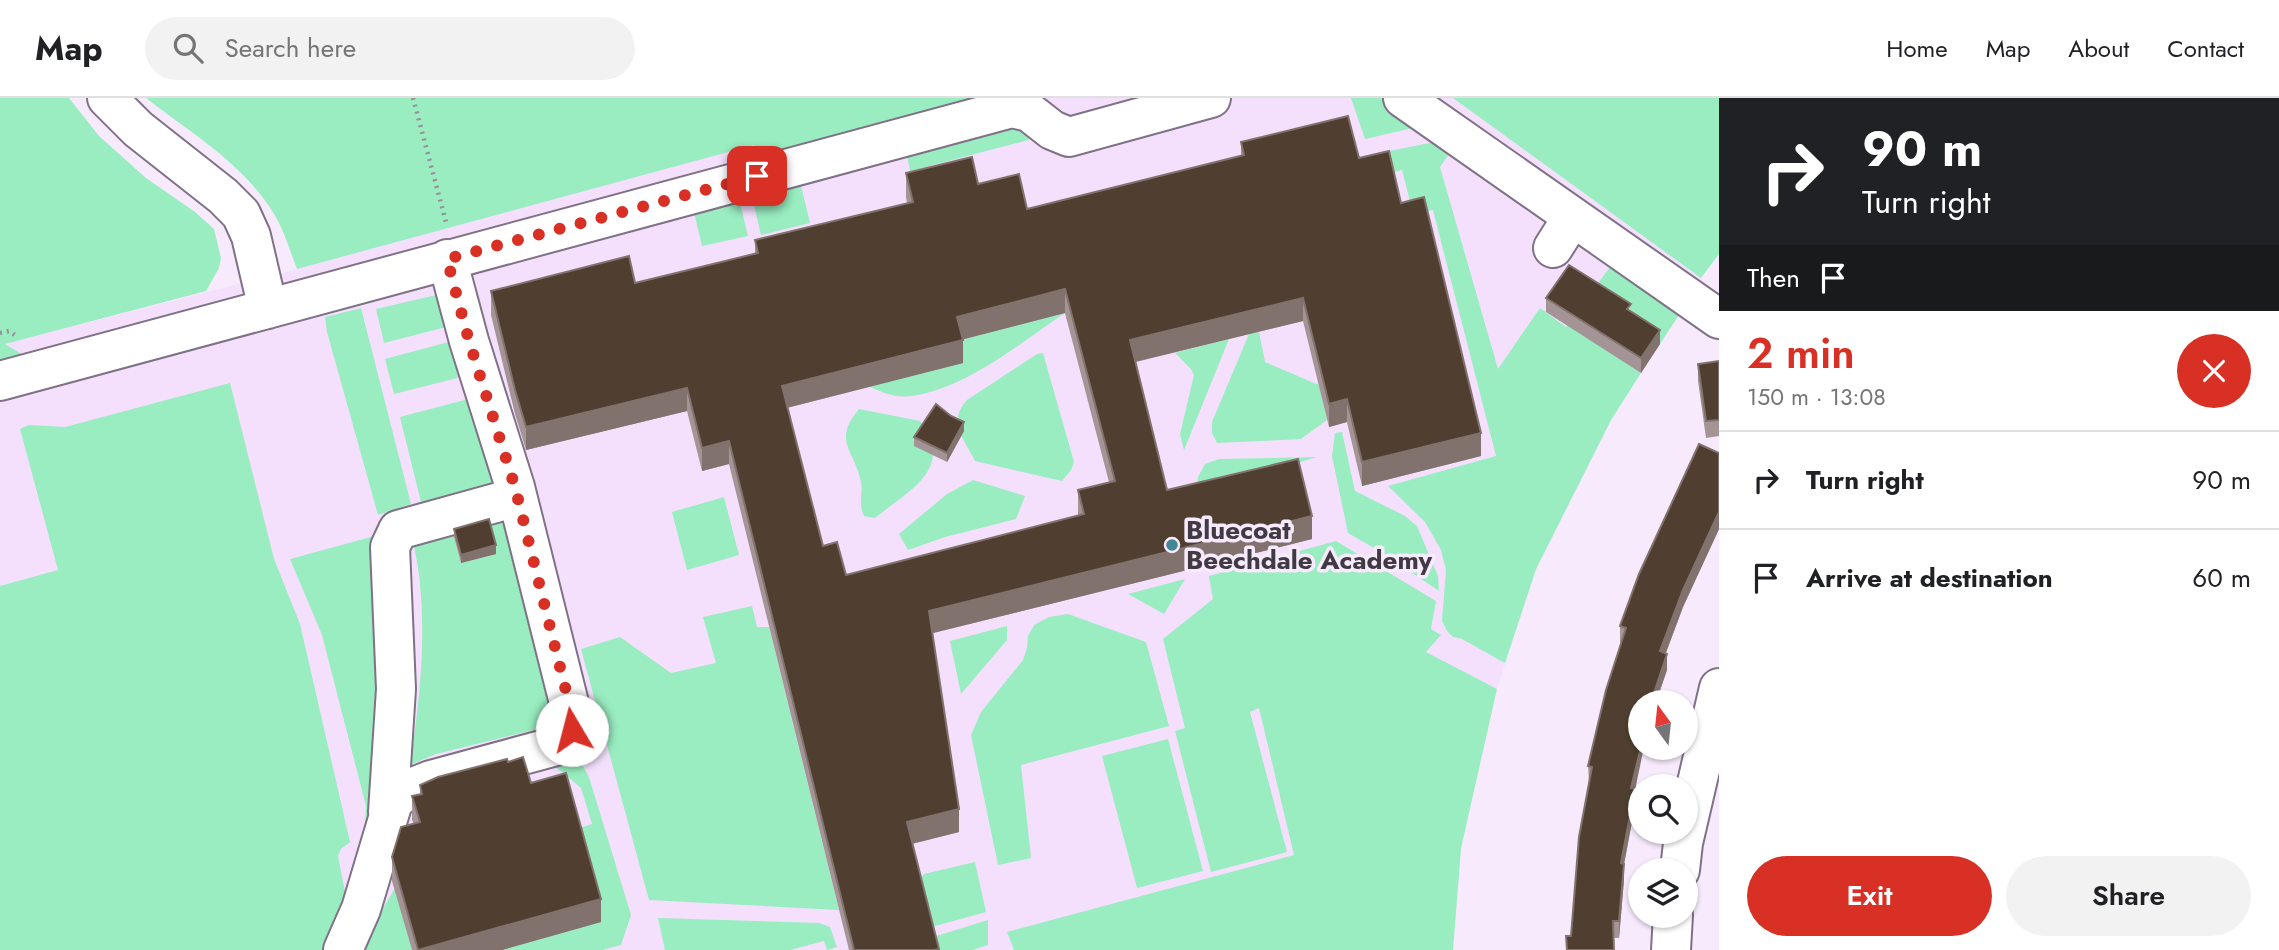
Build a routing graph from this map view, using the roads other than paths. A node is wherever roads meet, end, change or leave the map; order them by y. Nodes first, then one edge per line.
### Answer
1 (107, 98) edge
2 (1211, 98) edge
3 (1403, 98) edge
4 (452, 257) junction
5 (268, 309) junction
6 (1719, 319) edge
7 (0, 381) edge
8 (517, 497) junction
9 (1719, 688) edge
10 (388, 812) junction
11 (1681, 858) edge
12 (1672, 928) edge
13 (343, 950) edge
14 (1671, 950) edge

1 - 5 street
2 - 4 street
3 - 6 street
4 - 5 street
4 - 8 street
5 - 7 street
8 - 10 street
8 - 10 street
9 - 11 street
10 - 13 street
12 - 14 street

